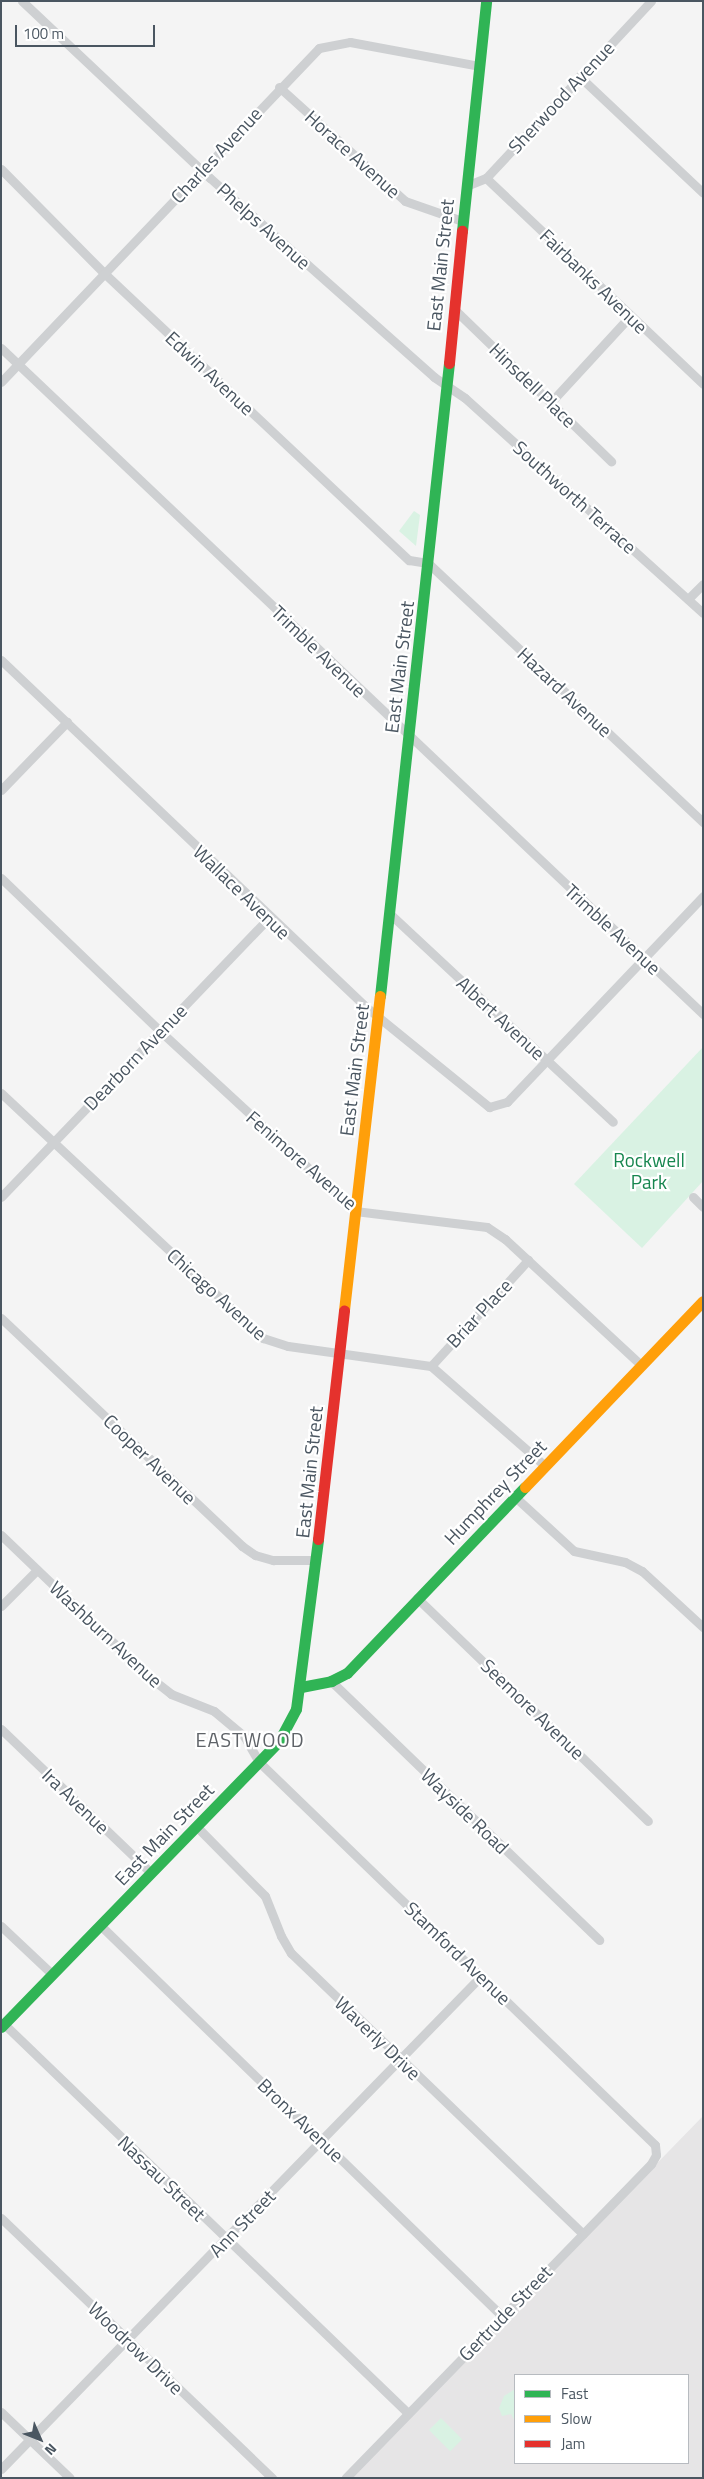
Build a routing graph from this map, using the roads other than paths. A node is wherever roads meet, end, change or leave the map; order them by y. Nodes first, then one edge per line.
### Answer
1 (22, 1) edge
2 (486, 1) edge
3 (651, 1) edge
4 (479, 66) junction
5 (579, 76) junction
6 (279, 87) junction
7 (1, 169) edge
8 (201, 170) junction
9 (486, 178) junction
10 (466, 186) junction
11 (703, 193) edge
12 (462, 221) junction
13 (104, 273) junction
14 (454, 309) junction
15 (630, 316) junction
16 (1, 348) edge
17 (18, 364) junction
18 (1, 382) edge
19 (445, 384) junction
20 (703, 384) edge
21 (551, 402) junction
22 (611, 462) dead end
23 (428, 563) junction
24 (703, 584) edge
25 (688, 599) junction
26 (703, 613) edge
27 (1, 660) edge
28 (66, 722) junction
29 (408, 736) junction
30 (1, 790) edge
31 (703, 822) edge
32 (1, 878) edge
33 (703, 896) edge
34 (389, 912) junction
35 (269, 918) junction
36 (644, 957) junction
37 (703, 1014) edge
38 (377, 1017) junction
39 (160, 1031) junction
40 (546, 1060) junction
41 (1, 1092) edge
42 (613, 1122) dead end
43 (54, 1143) junction
44 (1, 1197) edge
45 (693, 1197) dead end
46 (703, 1207) edge
47 (355, 1211) junction
48 (528, 1260) junction
49 (703, 1300) edge
50 (1, 1318) edge
51 (340, 1354) junction
52 (640, 1365) junction
53 (431, 1366) junction
54 (544, 1465) junction
55 (514, 1496) junction
56 (1, 1535) edge
57 (316, 1560) junction
58 (37, 1570) junction
59 (417, 1598) junction
60 (1, 1606) edge
61 (703, 1627) edge
62 (331, 1681) junction
63 (301, 1688) junction
64 (1, 1729) edge
65 (259, 1762) junction
66 (648, 1822) dead end
67 (196, 1826) junction
68 (151, 1873) junction
69 (100, 1925) junction
70 (1, 1926) edge
71 (599, 1940) dead end
72 (52, 1974) junction
73 (482, 1976) junction
74 (3, 2026) edge
75 (400, 2059) junction
76 (322, 2140) junction
77 (655, 2145) joint
78 (1, 2218) edge
79 (583, 2234) junction
80 (225, 2240) junction
81 (502, 2316) junction
82 (128, 2340) junction
83 (1, 2412) edge
84 (408, 2414) junction
85 (30, 2439) junction
86 (1, 2469) edge
87 (70, 2478) edge
88 (272, 2478) edge
89 (346, 2478) edge

1 - 8 street, Phelps Avenue
2 - 4 street, East Main Street
3 - 5 street, Sherwood Avenue
4 - 6 street, Charles Avenue
4 - 10 street, East Main Street
5 - 9 street, Sherwood Avenue
5 - 11 street
6 - 8 street, Charles Avenue
6 - 12 street, Horace Avenue
7 - 13 street, Edwin Avenue
8 - 13 street, Charles Avenue
8 - 19 street, Phelps Avenue
9 - 10 street, Sherwood Avenue
9 - 15 street, Fairbanks Avenue
10 - 12 street, East Main Street
12 - 14 street, East Main Street
13 - 17 street, Charles Avenue
13 - 23 street, Edwin Avenue
14 - 19 street, East Main Street
14 - 21 street, Hinsdell Place
15 - 20 street, Fairbanks Avenue
15 - 21 street
16 - 17 street, Trimble Avenue
17 - 18 street, Charles Avenue
17 - 29 street, Trimble Avenue
19 - 23 street, East Main Street
19 - 25 street, Southworth Terrace
21 - 22 street, Hinsdell Place
23 - 29 street, East Main Street
23 - 31 street, Hazard Avenue
24 - 25 street
25 - 26 street, Southworth Terrace
27 - 28 street, Wallace Avenue
28 - 30 street
28 - 35 street, Wallace Avenue
29 - 34 street, East Main Street
29 - 36 street, Trimble Avenue
32 - 39 street, Fenimore Avenue
33 - 36 street
34 - 38 street, East Main Street
34 - 40 street, Albert Avenue
35 - 38 street, Wallace Avenue
35 - 39 street, Dearborn Avenue
36 - 37 street, Trimble Avenue
36 - 40 street
38 - 40 street, Wallace Avenue
38 - 47 street, East Main Street
39 - 43 street, Dearborn Avenue
39 - 47 street, Fenimore Avenue
40 - 42 street, Albert Avenue
41 - 43 street, Chicago Avenue
43 - 44 street, Dearborn Avenue
43 - 51 street, Chicago Avenue
45 - 46 street
47 - 48 street, Fenimore Avenue
47 - 51 street, East Main Street
48 - 52 street, Fenimore Avenue
48 - 53 street, Briar Place
49 - 52 street, Humphrey Street
50 - 57 street, Cooper Avenue
51 - 53 street, Chicago Avenue
51 - 57 street, East Main Street
52 - 54 street, Humphrey Street
53 - 54 street
54 - 55 street, Humphrey Street
55 - 59 street, Humphrey Street
55 - 61 street
56 - 58 street, Washburn Avenue
57 - 63 street, East Main Street
58 - 60 street
58 - 65 street, Washburn Avenue
59 - 62 street, Humphrey Street
59 - 66 street, Seemore Avenue
62 - 63 street, Humphrey Street
62 - 71 street, Wayside Road
63 - 65 street, East Main Street
64 - 68 street, Ira Avenue
65 - 67 street, East Main Street
65 - 73 street, Stamford Avenue
67 - 68 street, East Main Street
67 - 75 street, Waverly Drive
68 - 69 street, East Main Street
69 - 72 street, East Main Street
69 - 76 street, Bronx Avenue
70 - 72 street
72 - 74 street, East Main Street
73 - 75 street, Ann Street
73 - 77 street, Stamford Avenue
74 - 80 street, Nassau Street
75 - 76 street, Ann Street
75 - 79 street, Waverly Drive
76 - 80 street, Ann Street
76 - 81 street, Bronx Avenue
77 - 79 street, Gertrude Street
78 - 82 street, Woodrow Drive
79 - 81 street, Gertrude Street
80 - 82 street, Ann Street
80 - 84 street, Nassau Street
81 - 84 street, Gertrude Street
82 - 85 street, Ann Street
82 - 88 street, Woodrow Drive
83 - 85 street
84 - 89 street, Gertrude Street
85 - 86 street, Ann Street
85 - 87 street

